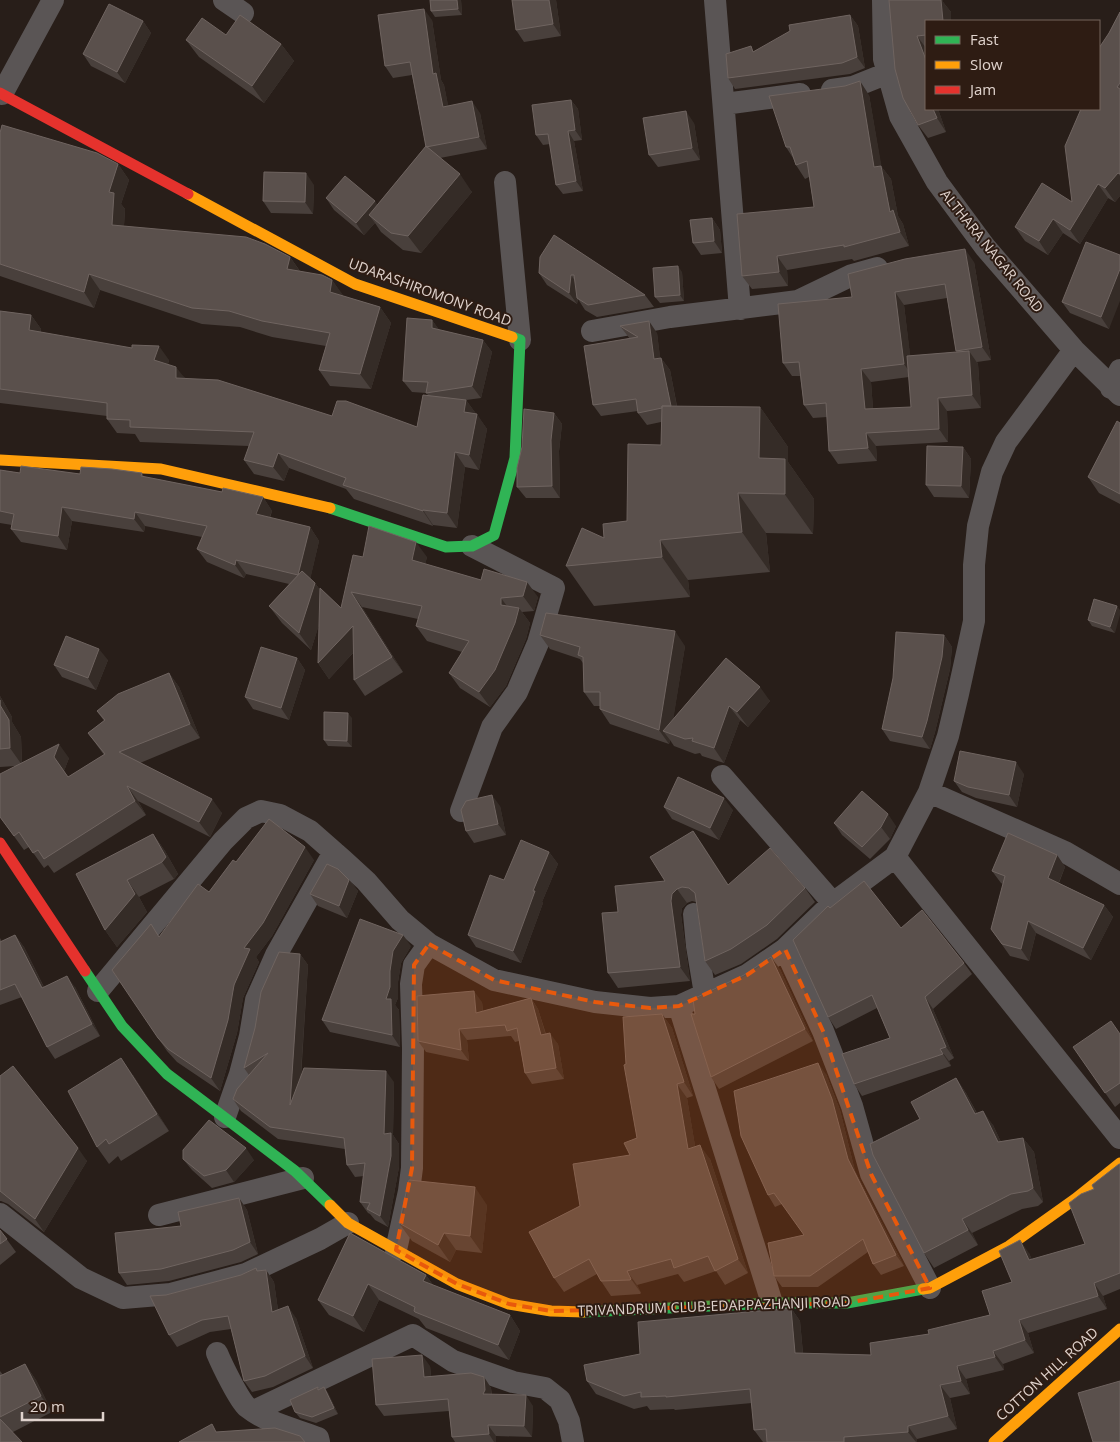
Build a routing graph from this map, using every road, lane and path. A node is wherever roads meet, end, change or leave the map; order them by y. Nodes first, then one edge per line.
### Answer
1 (53, 0) edge
2 (224, 0) edge
3 (715, 0) edge
4 (883, 0) edge
5 (243, 13) dead end
6 (888, 73) junction
7 (1, 93) edge
8 (724, 104) junction
9 (505, 182) dead end
10 (894, 264) edge
11 (740, 309) junction
12 (592, 331) dead end
13 (520, 340) junction
14 (1074, 350) junction
15 (1117, 384) edge
16 (0, 460) edge
17 (472, 546) junction
18 (722, 776) dead end
19 (929, 792) junction
20 (461, 811) edge
21 (2, 851) edge
22 (334, 852) junction
23 (895, 857) junction
24 (1120, 884) edge
25 (833, 903) junction
26 (694, 914) edge
27 (429, 944) junction
28 (785, 950) junction
29 (98, 991) junction
30 (705, 994) junction
31 (679, 1006) junction
32 (225, 1117) junction
33 (1120, 1138) edge
34 (1120, 1163) edge
35 (302, 1178) junction
36 (0, 1214) edge
37 (159, 1215) dead end
38 (348, 1223) junction
39 (396, 1250) junction
40 (930, 1288) junction
41 (772, 1303) junction
42 (1120, 1329) edge
43 (218, 1353) dead end
44 (254, 1411) junction
45 (319, 1442) edge
46 (573, 1442) edge
47 (994, 1442) edge

1 - 7 street
2 - 5 street
3 - 8 street
4 - 6 street, ALTHARA NAGAR ROAD
6 - 8 street
6 - 14 street, ALTHARA NAGAR ROAD
7 - 13 street, UDARASHIROMONY ROAD
8 - 11 street
9 - 13 street
10 - 11 street
11 - 12 street
13 - 17 street, UDARASHIROMONY ROAD
14 - 15 street, ALTHARA NAGAR ROAD
14 - 19 street
16 - 17 street, UDARASHIROMONY ROAD
17 - 20 street
18 - 25 street
19 - 23 street
19 - 24 street
21 - 29 street, TRIVANDRUM CLUB-EDAPPAZHANJI ROAD
22 - 27 street
22 - 29 street
22 - 32 street
23 - 25 street
23 - 33 street
25 - 28 street
26 - 30 street
27 - 31 street
27 - 39 street
28 - 30 street
28 - 40 street
29 - 32 street, TRIVANDRUM CLUB-EDAPPAZHANJI ROAD
30 - 31 street
31 - 41 street
32 - 35 street, TRIVANDRUM CLUB-EDAPPAZHANJI ROAD
34 - 40 street, TRIVANDRUM CLUB-EDAPPAZHANJI ROAD
35 - 37 street
35 - 38 street, TRIVANDRUM CLUB-EDAPPAZHANJI ROAD
36 - 38 street
38 - 39 street, TRIVANDRUM CLUB-EDAPPAZHANJI ROAD
39 - 41 street, TRIVANDRUM CLUB-EDAPPAZHANJI ROAD
40 - 41 street, TRIVANDRUM CLUB-EDAPPAZHANJI ROAD
42 - 47 street, COTTON HILL ROAD
43 - 44 street
44 - 45 street
44 - 46 street

